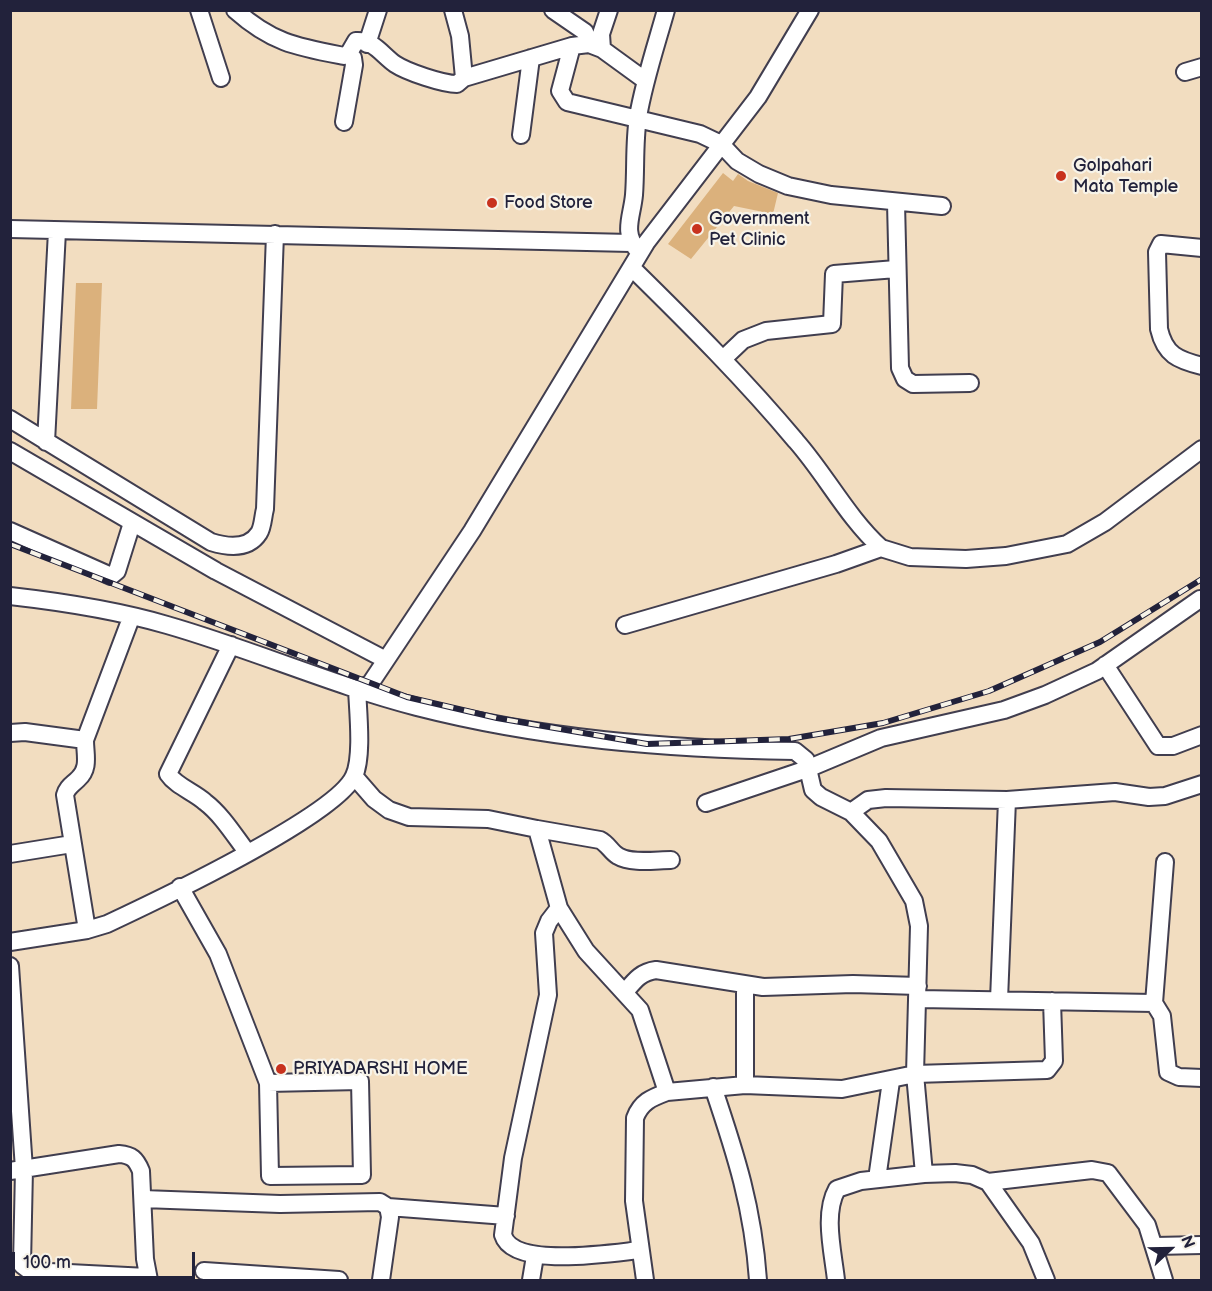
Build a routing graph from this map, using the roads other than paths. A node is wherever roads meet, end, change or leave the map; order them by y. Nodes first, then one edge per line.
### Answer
1 (235, 10) edge
2 (378, 10) edge
3 (453, 10) edge
4 (553, 10) edge
5 (609, 10) edge
6 (666, 10) edge
7 (810, 10) edge
8 (202, 12) edge
9 (367, 44) junction
10 (572, 46) junction
11 (595, 47) junction
12 (347, 56) junction
13 (531, 58) junction
14 (1202, 67) edge
15 (1185, 72) dead end
16 (221, 78) dead end
17 (464, 78) junction
18 (646, 81) junction
19 (638, 117) junction
20 (344, 122) dead end
21 (521, 135) dead end
22 (721, 144) junction
23 (896, 203) junction
24 (942, 206) dead end
25 (10, 229) edge
26 (57, 231) junction
27 (275, 234) junction
28 (1202, 248) edge
29 (635, 255) junction
30 (896, 269) junction
31 (723, 359) junction
32 (1202, 366) edge
33 (970, 383) dead end
34 (10, 420) edge
35 (46, 442) junction
36 (1202, 449) edge
37 (10, 451) edge
38 (132, 524) junction
39 (10, 531) edge
40 (881, 548) junction
41 (10, 596) edge
42 (1200, 599) edge
43 (131, 618) junction
44 (625, 625) dead end
45 (231, 645) junction
46 (386, 660) junction
47 (1105, 665) junction
48 (357, 689) junction
49 (10, 733) edge
50 (1202, 735) edge
51 (85, 740) junction
52 (807, 769) junction
53 (354, 776) junction
54 (1202, 784) edge
55 (1007, 800) junction
56 (706, 803) dead end
57 (851, 812) junction
58 (537, 829) junction
59 (72, 844) junction
60 (247, 852) junction
61 (10, 854) edge
62 (671, 860) dead end
63 (1166, 862) dead end
64 (180, 887) junction
65 (559, 908) junction
66 (87, 930) junction
67 (10, 942) edge
68 (10, 966) edge
69 (745, 986) junction
70 (625, 992) junction
71 (919, 993) junction
72 (999, 1000) junction
73 (1053, 1000) junction
74 (1154, 1003) junction
75 (915, 1074) junction
76 (1202, 1078) edge
77 (891, 1081) junction
78 (268, 1083) junction
79 (745, 1085) junction
80 (712, 1087) junction
81 (667, 1092) junction
82 (17, 1170) edge
83 (924, 1174) junction
84 (877, 1179) junction
85 (987, 1182) junction
86 (143, 1199) junction
87 (388, 1207) junction
88 (506, 1216) junction
89 (1202, 1245) edge
90 (1155, 1246) junction
91 (640, 1250) junction
92 (535, 1256) junction
93 (204, 1271) dead end
94 (148, 1279) edge
95 (339, 1281) edge
96 (381, 1281) edge
97 (531, 1281) edge
98 (645, 1281) edge
99 (758, 1281) edge
100 (836, 1281) edge
101 (1046, 1281) edge
102 (1164, 1281) edge

1 - 12 street
2 - 9 street
3 - 17 street
4 - 11 street
5 - 11 street
6 - 18 street
7 - 22 street
8 - 16 street
9 - 12 street
9 - 17 street
10 - 11 street
10 - 13 street
10 - 19 street
11 - 18 street
12 - 20 street
13 - 17 street
13 - 21 street
14 - 15 street
18 - 19 street
19 - 22 street
19 - 29 street
22 - 23 street
22 - 29 street
23 - 24 street
23 - 30 street
25 - 26 street
26 - 27 street
26 - 35 street
27 - 29 street
27 - 35 street
28 - 32 street
29 - 31 street
29 - 46 street
30 - 31 street
30 - 33 street
31 - 40 street
34 - 35 street
36 - 40 street
37 - 38 street
38 - 39 street
38 - 46 street
40 - 44 street
41 - 43 street
42 - 47 street
43 - 45 street
43 - 51 street
45 - 48 street
45 - 60 street
46 - 48 street
47 - 50 street
47 - 52 street
48 - 52 street
48 - 53 street
49 - 51 street
51 - 59 street
52 - 56 street
52 - 57 street
53 - 58 street
53 - 60 street
54 - 55 street
55 - 57 street
55 - 72 street
57 - 71 street
58 - 62 street
58 - 65 street
59 - 61 street
59 - 66 street
60 - 64 street
63 - 74 street
64 - 66 street
64 - 78 street
65 - 70 street
65 - 88 street
66 - 67 street
68 - 82 street
69 - 70 street
69 - 71 street
69 - 79 street
70 - 81 street
71 - 72 street
71 - 75 street
72 - 73 street
73 - 74 street
73 - 75 street
74 - 76 street
75 - 77 street
75 - 83 street
77 - 79 street
77 - 84 street
78 - 78 street
79 - 80 street
80 - 81 street
80 - 99 street
81 - 91 street
82 - 86 street
82 - 94 street
83 - 84 street
83 - 85 street
84 - 100 street
85 - 90 street
85 - 101 street
86 - 87 street
86 - 94 street
87 - 88 street
87 - 96 street
88 - 92 street
89 - 90 street
90 - 102 street
91 - 92 street
91 - 98 street
92 - 97 street
93 - 95 street

